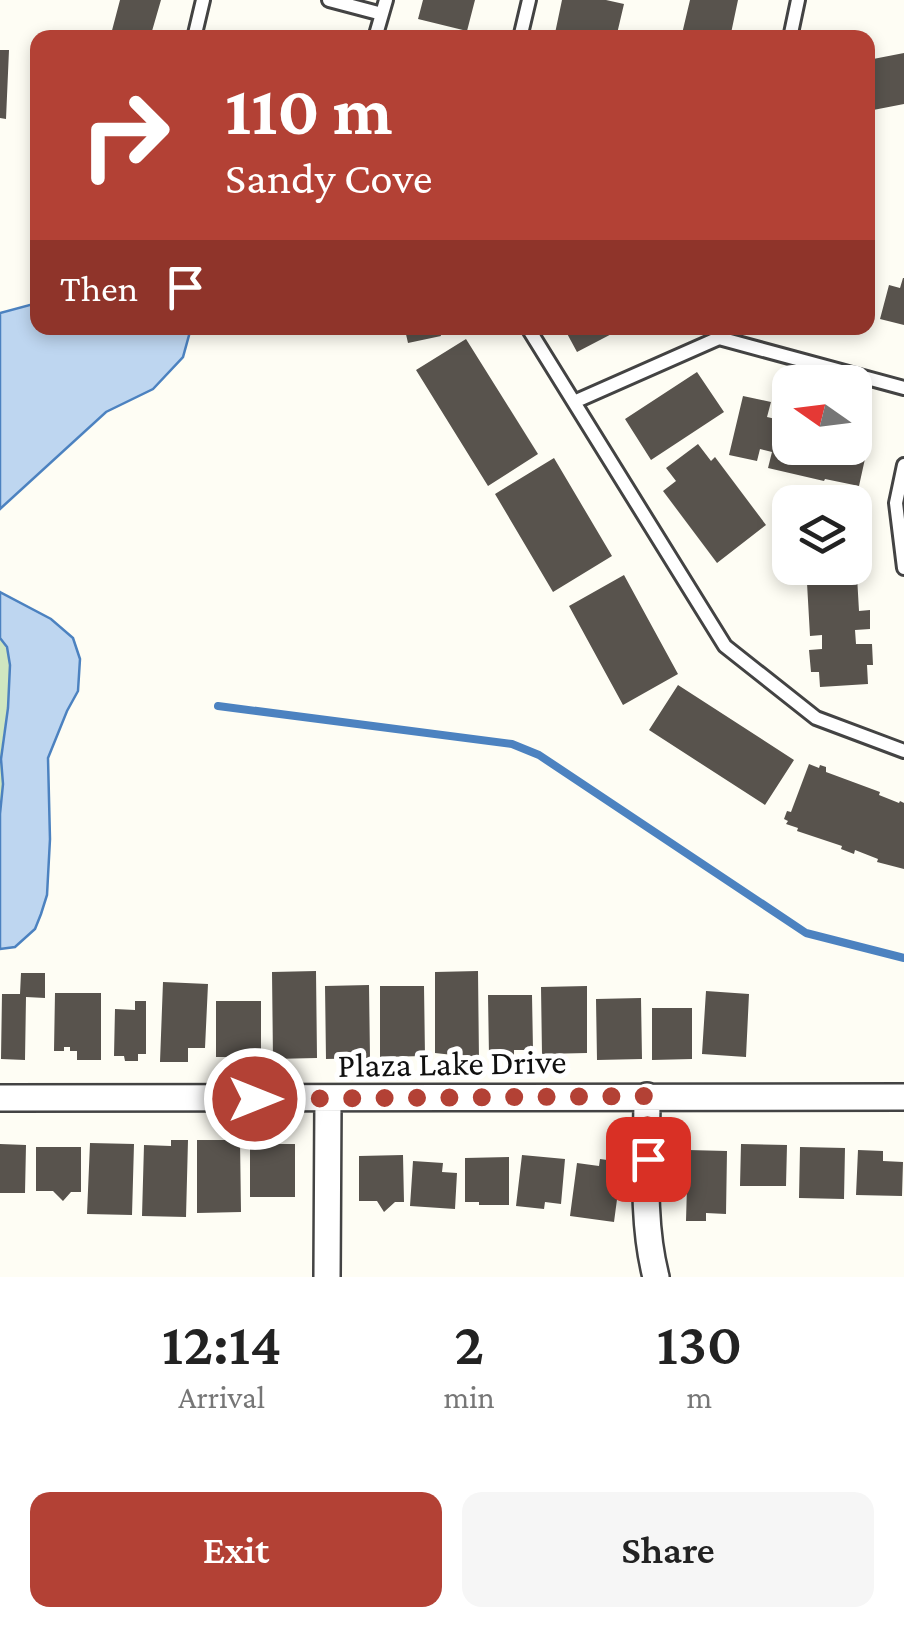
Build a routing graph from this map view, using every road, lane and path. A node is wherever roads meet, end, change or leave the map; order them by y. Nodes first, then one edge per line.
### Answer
1 (204, 0) edge
2 (329, 0) edge
3 (529, 0) edge
4 (798, 0) edge
5 (384, 7) edge
6 (196, 30) edge
7 (522, 30) edge
8 (792, 30) edge
9 (532, 335) edge
10 (716, 335) edge
11 (727, 335) edge
12 (904, 388) edge
13 (574, 402) junction
14 (904, 465) edge
15 (904, 568) edge
16 (904, 750) edge
17 (647, 1096) junction
18 (904, 1096) edge
19 (0, 1098) edge
20 (328, 1100) junction
21 (327, 1277) edge
22 (656, 1277) edge

1 - 6 lane
2 - 5 lane
3 - 7 lane
4 - 8 lane
9 - 13 lane
10 - 13 lane
11 - 12 lane
13 - 16 lane
14 - 15 lane
17 - 18 street, Plaza Lake Drive
17 - 20 street, Plaza Lake Drive
17 - 22 street
19 - 20 street, Plaza Lake Drive
20 - 21 street

